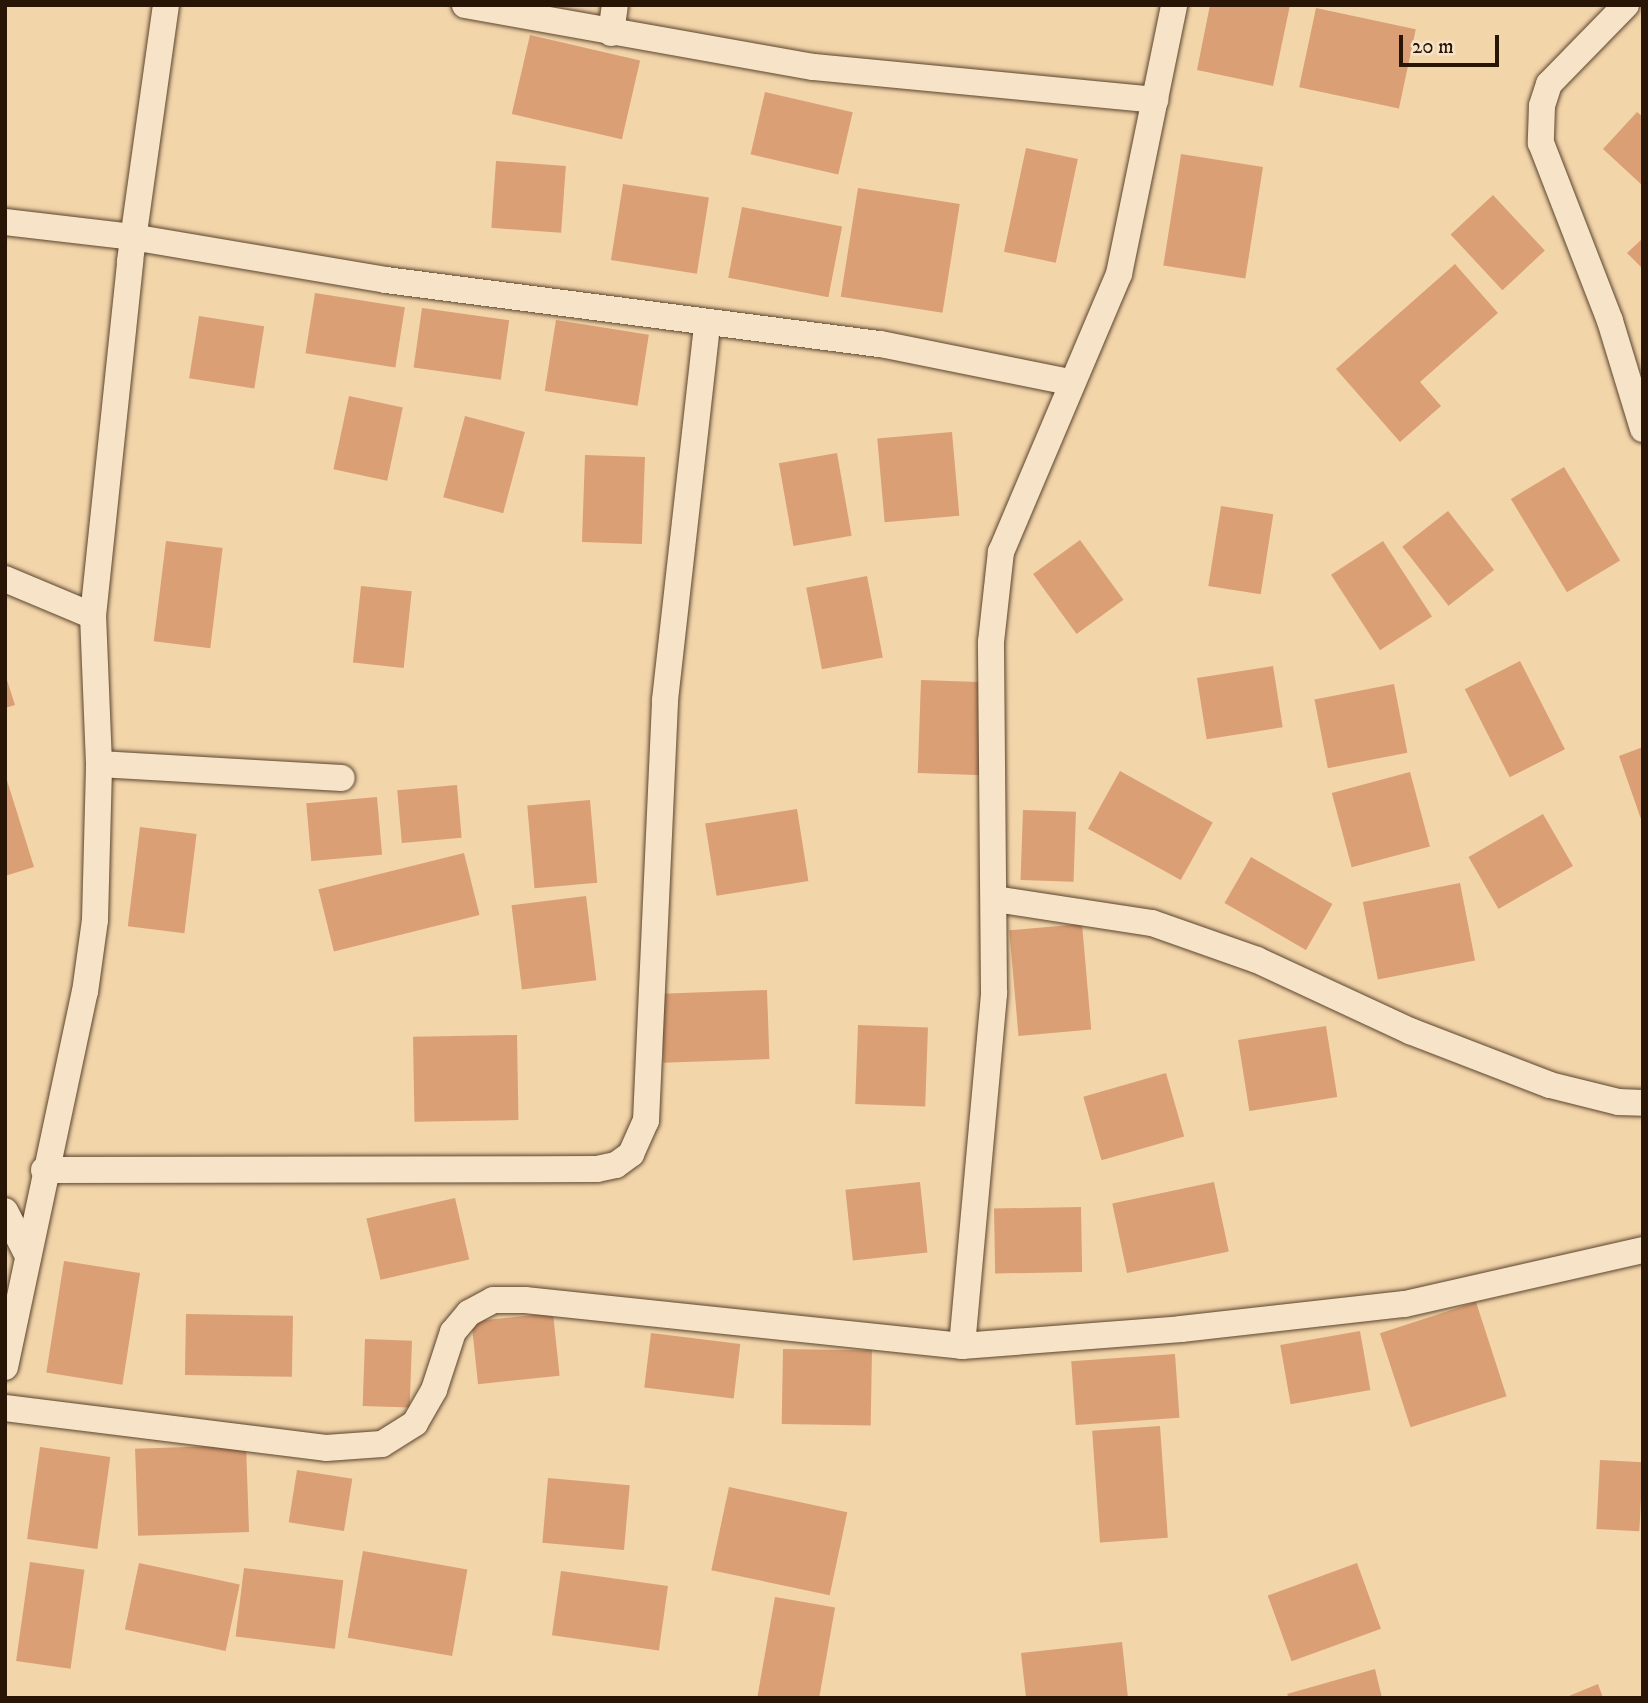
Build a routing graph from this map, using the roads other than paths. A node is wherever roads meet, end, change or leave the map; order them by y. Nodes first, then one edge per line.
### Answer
1 (166, 5) edge
2 (465, 5) edge
3 (615, 5) edge
4 (1174, 5) edge
5 (1626, 5) edge
6 (611, 33) junction
7 (1155, 100) junction
8 (5, 222) edge
9 (132, 237) junction
10 (707, 324) junction
11 (1070, 382) junction
12 (1643, 429) edge
13 (5, 579) edge
14 (93, 616) junction
15 (99, 764) junction
16 (342, 778) dead end
17 (995, 898) junction
18 (1643, 1103) edge
19 (44, 1170) junction
20 (5, 1211) edge
21 (1643, 1250) edge
22 (28, 1256) junction
23 (962, 1346) junction
24 (5, 1367) edge
25 (5, 1408) edge

1 - 9 street
2 - 6 street
3 - 6 street
4 - 7 street
5 - 12 street
6 - 7 street
7 - 11 street
8 - 9 street
9 - 10 street
9 - 14 street
10 - 11 street
10 - 19 street
11 - 17 street
13 - 14 street
14 - 15 street
15 - 16 street
15 - 19 street
17 - 18 street
17 - 23 street
19 - 22 street
20 - 22 street
21 - 23 street
22 - 24 street
23 - 25 street

